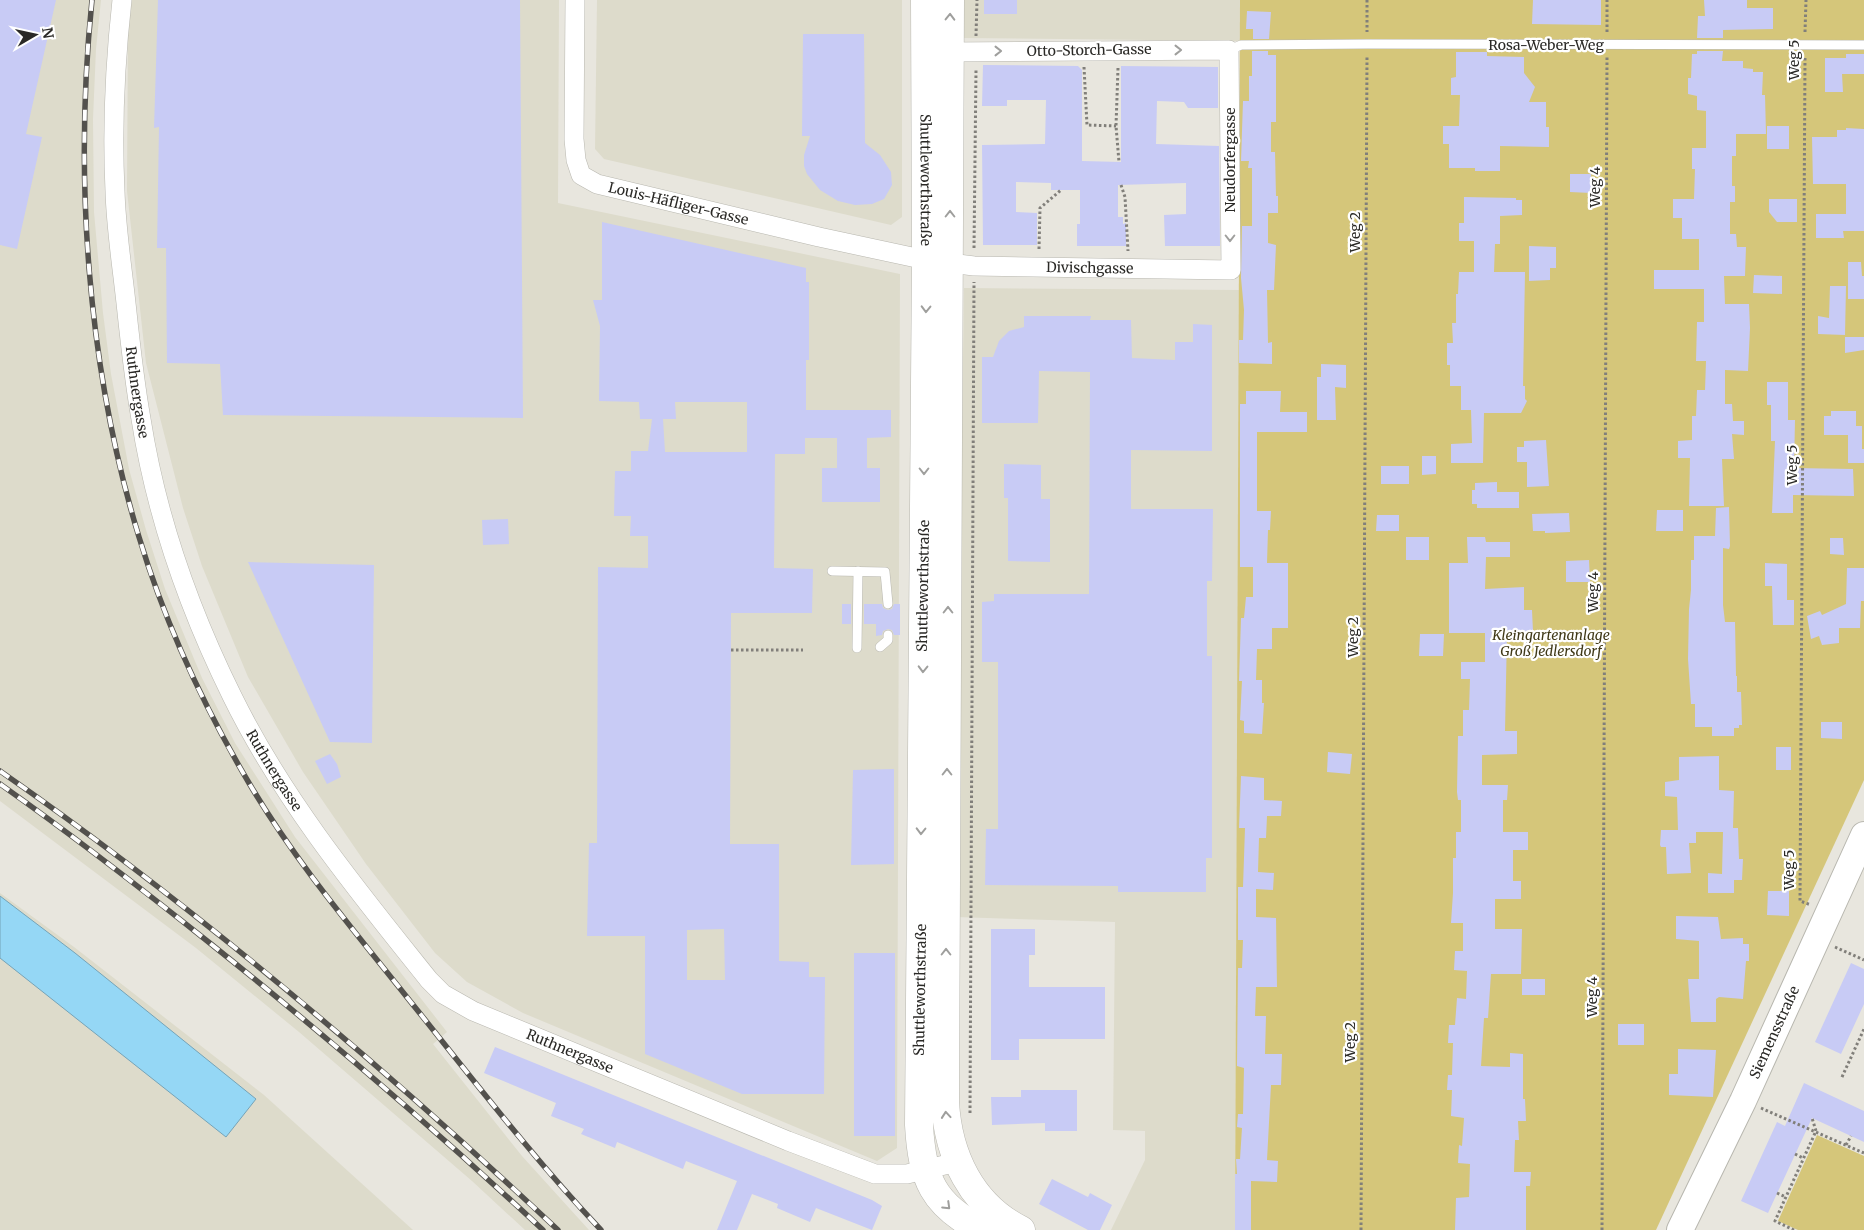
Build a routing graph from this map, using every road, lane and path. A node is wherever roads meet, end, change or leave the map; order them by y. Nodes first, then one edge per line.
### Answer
1 (122, 0) edge
2 (576, 0) edge
3 (925, 0) edge
4 (950, 0) edge
5 (976, 0) edge
6 (1367, 0) edge
7 (1608, 0) edge
8 (1806, 0) edge
9 (1367, 44) junction
10 (1607, 45) junction
11 (1864, 45) edge
12 (1805, 46) junction
13 (1118, 50) junction
14 (1229, 50) junction
15 (1083, 51) junction
16 (950, 52) junction
17 (976, 52) junction
18 (1116, 126) junction
19 (1119, 162) dead end
20 (1121, 184) dead end
21 (1061, 190) dead end
22 (950, 263) junction
23 (1039, 267) junction
24 (1129, 268) junction
25 (1231, 270) joint
26 (832, 571) dead end
27 (858, 571) junction
28 (888, 604) dead end
29 (888, 635) dead end
30 (880, 647) dead end
31 (856, 648) dead end
32 (731, 650) dead end
33 (803, 650) dead end
34 (1864, 835) edge
35 (1828, 913) junction
36 (1816, 938) junction
37 (1864, 960) edge
38 (1864, 1029) edge
39 (1842, 1077) dead end
40 (1743, 1101) junction
41 (970, 1118) dead end
42 (1812, 1118) dead end
43 (1816, 1131) junction
44 (1851, 1136) dead end
45 (1846, 1145) junction
46 (1864, 1153) edge
47 (1795, 1154) dead end
48 (1803, 1158) junction
49 (957, 1162) junction
50 (925, 1170) junction
51 (1777, 1192) dead end
52 (1786, 1197) junction
53 (982, 1230) edge
54 (1021, 1230) edge
55 (1361, 1230) edge
56 (1602, 1230) edge
57 (1680, 1230) edge
58 (1794, 1230) edge

1 - 50 street, Ruthnergasse
2 - 22 street, Louis-Häfliger-Gasse
3 - 22 main road, Shuttleworthstraße
16 -> 4 main road, Shuttleworthstraße
5 - 17 path
6 - 9 path, Weg 2
7 - 10 path, Weg 4
8 - 12 path, Weg 5
9 - 10 lane, Rosa-Weber-Weg
9 - 14 lane, Rosa-Weber-Weg
9 - 55 path, Weg 2
10 - 12 lane, Rosa-Weber-Weg
10 - 56 path, Weg 4
11 - 12 lane, Rosa-Weber-Weg
12 - 35 path, Weg 5
13 -> 14 street, Otto-Storch-Gasse
13 - 15 street, Otto-Storch-Gasse
13 - 18 path
14 -> 25 street, Neudorfergasse
17 -> 15 street, Otto-Storch-Gasse
15 - 18 path
16 - 17 street, Otto-Storch-Gasse
22 -> 16 main road, Shuttleworthstraße
17 - 22 path
18 - 19 path
20 - 24 path
21 - 23 path
22 - 23 street, Divischgasse
22 - 41 path
49 -> 22 main road, Shuttleworthstraße
22 -> 50 main road, Shuttleworthstraße
23 - 24 street, Divischgasse
24 - 25 street, Divischgasse
26 - 27 lane
27 - 28 lane
27 - 31 lane
29 - 30 lane
32 - 33 path
34 - 35 main road, Siemensstraße
35 - 36 main road, Siemensstraße
36 - 37 path
36 - 40 main road, Siemensstraße
38 - 39 path
40 - 43 path
40 - 57 main road, Siemensstraße
42 - 43 path
43 - 45 path
43 - 48 path
44 - 45 path
45 - 46 path
47 - 48 path
48 - 52 path
49 - 50 street, Ruthnergasse
49 - 54 main road
50 -> 53 main road
51 - 52 path
52 - 58 path

